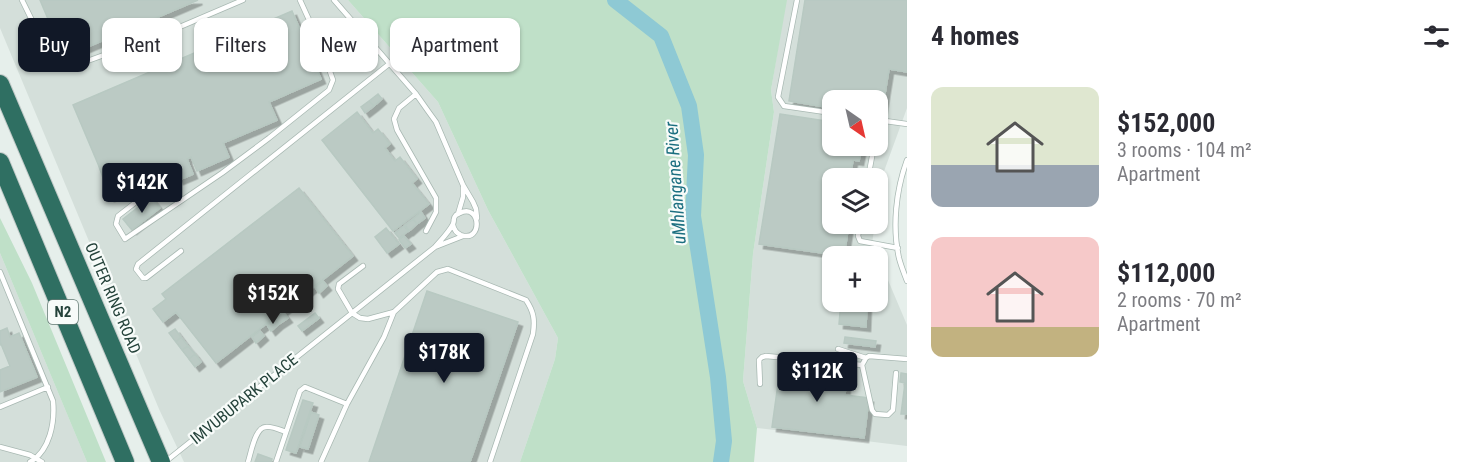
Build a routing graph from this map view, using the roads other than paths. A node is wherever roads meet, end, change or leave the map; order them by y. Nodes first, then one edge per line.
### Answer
1 (22, 0) edge
2 (243, 0) edge
3 (300, 0) edge
4 (334, 0) edge
5 (797, 0) edge
6 (31, 18) edge
7 (90, 60) edge
8 (389, 64) junction
9 (0, 84) edge
10 (416, 93) junction
11 (822, 112) edge
12 (888, 121) edge
13 (907, 124) edge
14 (907, 160) edge
15 (0, 162) edge
16 (172, 174) dead end
17 (463, 185) junction
18 (458, 214) junction
19 (477, 221) junction
20 (453, 225) junction
21 (426, 231) dead end
22 (858, 234) edge
23 (463, 236) junction
24 (435, 247) junction
25 (898, 248) junction
26 (181, 252) dead end
27 (363, 266) dead end
28 (0, 272) edge
29 (907, 280) edge
30 (394, 312) junction
31 (352, 313) junction
32 (838, 349) dead end
33 (866, 358) junction
34 (907, 359) edge
35 (862, 365) junction
36 (896, 373) dead end
37 (760, 384) dead end
38 (48, 387) junction
39 (347, 404) junction
40 (0, 407) edge
41 (286, 432) junction
42 (0, 447) edge
43 (36, 459) junction
44 (30, 462) edge
45 (42, 462) edge
46 (125, 462) edge
47 (161, 462) edge
48 (165, 462) edge
49 (248, 462) edge
50 (276, 462) edge
51 (321, 462) edge
52 (490, 462) edge

1 - 6 lane
2 - 7 lane
3 - 16 lane
4 - 8 lane
5 - 11 lane
8 - 10 lane
8 - 26 lane
9 - 47 highway, OUTER RING ROAD / N2
10 - 17 lane
10 - 21 lane
12 - 13 lane
14 - 25 lane
15 - 46 highway, N2
17 - 18 lane, IMVUBUPARK PLACE
17 - 19 lane
18 - 19 lane
18 - 20 lane, IMVUBUPARK PLACE
19 - 23 lane, IMVUBUPARK PLACE
20 - 23 lane
20 - 24 lane, IMVUBUPARK PLACE
22 - 25 lane
23 - 24 lane, IMVUBUPARK PLACE
24 - 31 lane, IMVUBUPARK PLACE
25 - 29 lane
27 - 31 lane
28 - 38 lane
30 - 31 lane
30 - 39 lane
30 - 52 lane
31 - 48 lane, IMVUBUPARK PLACE
32 - 33 lane
33 - 34 lane
33 - 35 lane
35 - 36 lane
35 - 37 lane
38 - 40 lane
38 - 43 lane
39 - 41 lane
39 - 51 lane
41 - 49 lane
41 - 50 lane
42 - 43 lane
43 - 44 lane
43 - 45 lane

